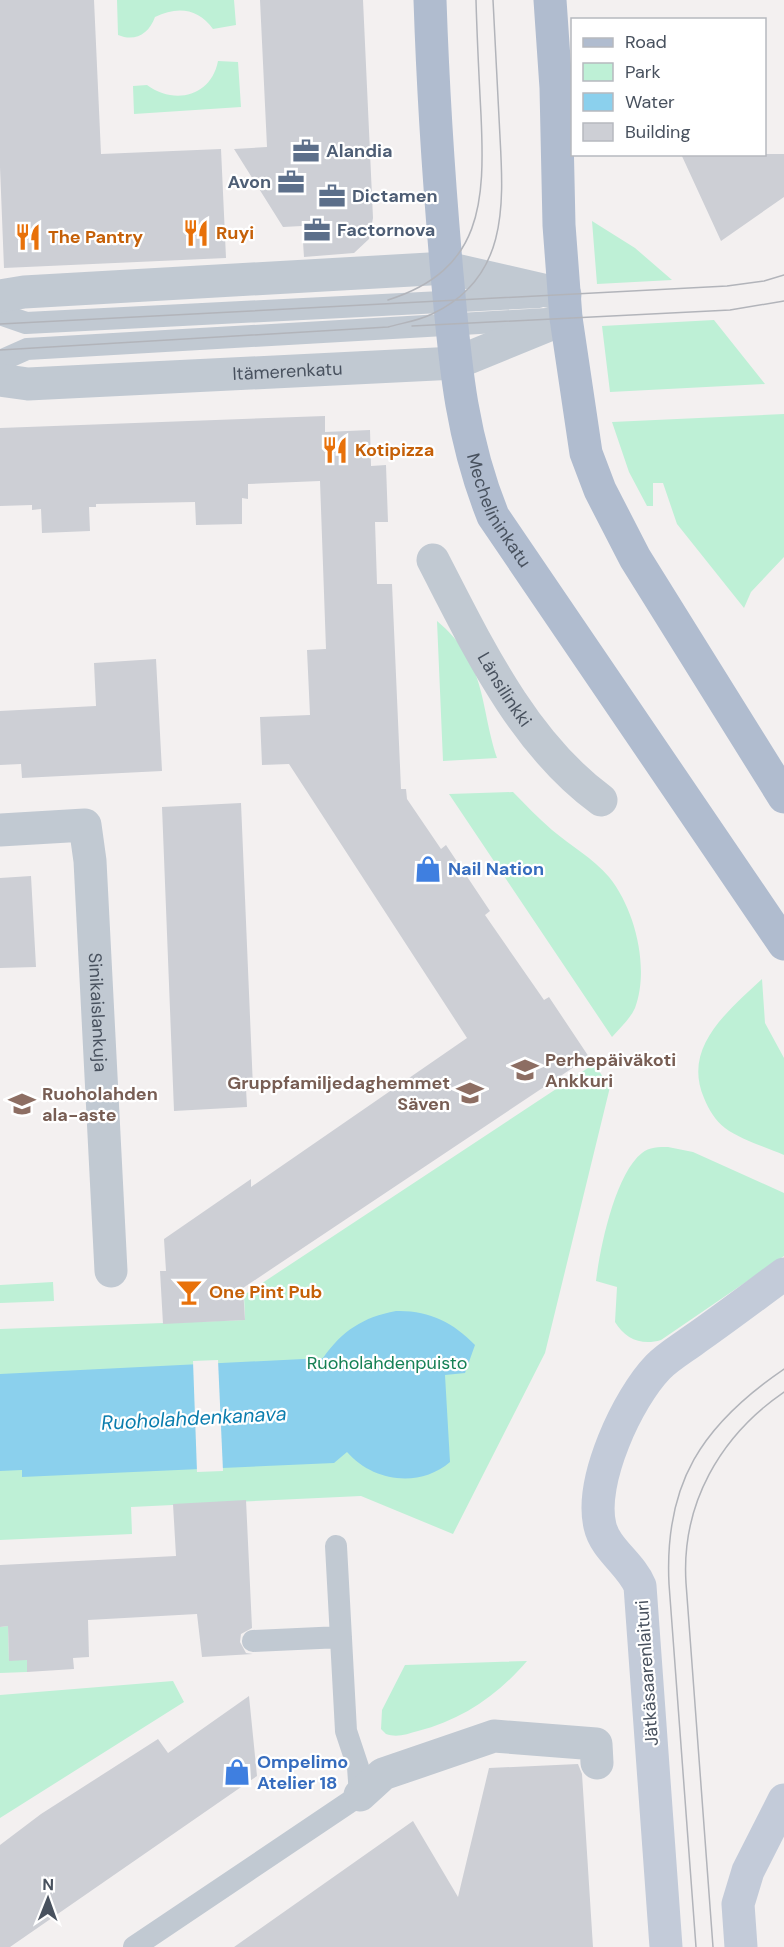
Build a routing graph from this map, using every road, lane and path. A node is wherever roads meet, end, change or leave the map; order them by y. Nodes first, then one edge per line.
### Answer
1 (430, 0) edge
2 (550, 0) edge
3 (447, 268) junction
4 (0, 296) edge
5 (566, 307) junction
6 (0, 314) edge
7 (451, 314) junction
8 (0, 361) edge
9 (456, 363) junction
10 (0, 380) edge
11 (433, 560) dead end
12 (784, 797) edge
13 (601, 800) dead end
14 (0, 830) edge
15 (779, 937) edge
16 (111, 1271) dead end
17 (784, 1274) edge
18 (336, 1546) dead end
19 (341, 1637) junction
20 (253, 1641) dead end
21 (601, 1751) dead end
22 (360, 1795) junction
23 (784, 1800) edge
24 (134, 1947) edge
25 (666, 1947) edge
26 (741, 1947) edge

1 - 3 main road, Mechelininkatu
2 - 5 main road
3 - 4 street
3 - 5 street
3 - 7 main road, Mechelininkatu
5 - 7 lane
5 - 9 street, Itämerenkatu
5 - 12 main road
6 - 7 lane
7 - 8 lane
7 - 9 main road, Mechelininkatu
9 - 10 street, Itämerenkatu
9 - 15 main road, Mechelininkatu
11 - 13 street, Länsilinkki
14 - 16 street, Sinikaislankuja
17 - 25 main road, Jätkäsaarenlaituri
18 - 19 lane
19 - 20 lane
19 - 22 lane
21 - 22 street
22 - 24 lane
23 - 26 main road

